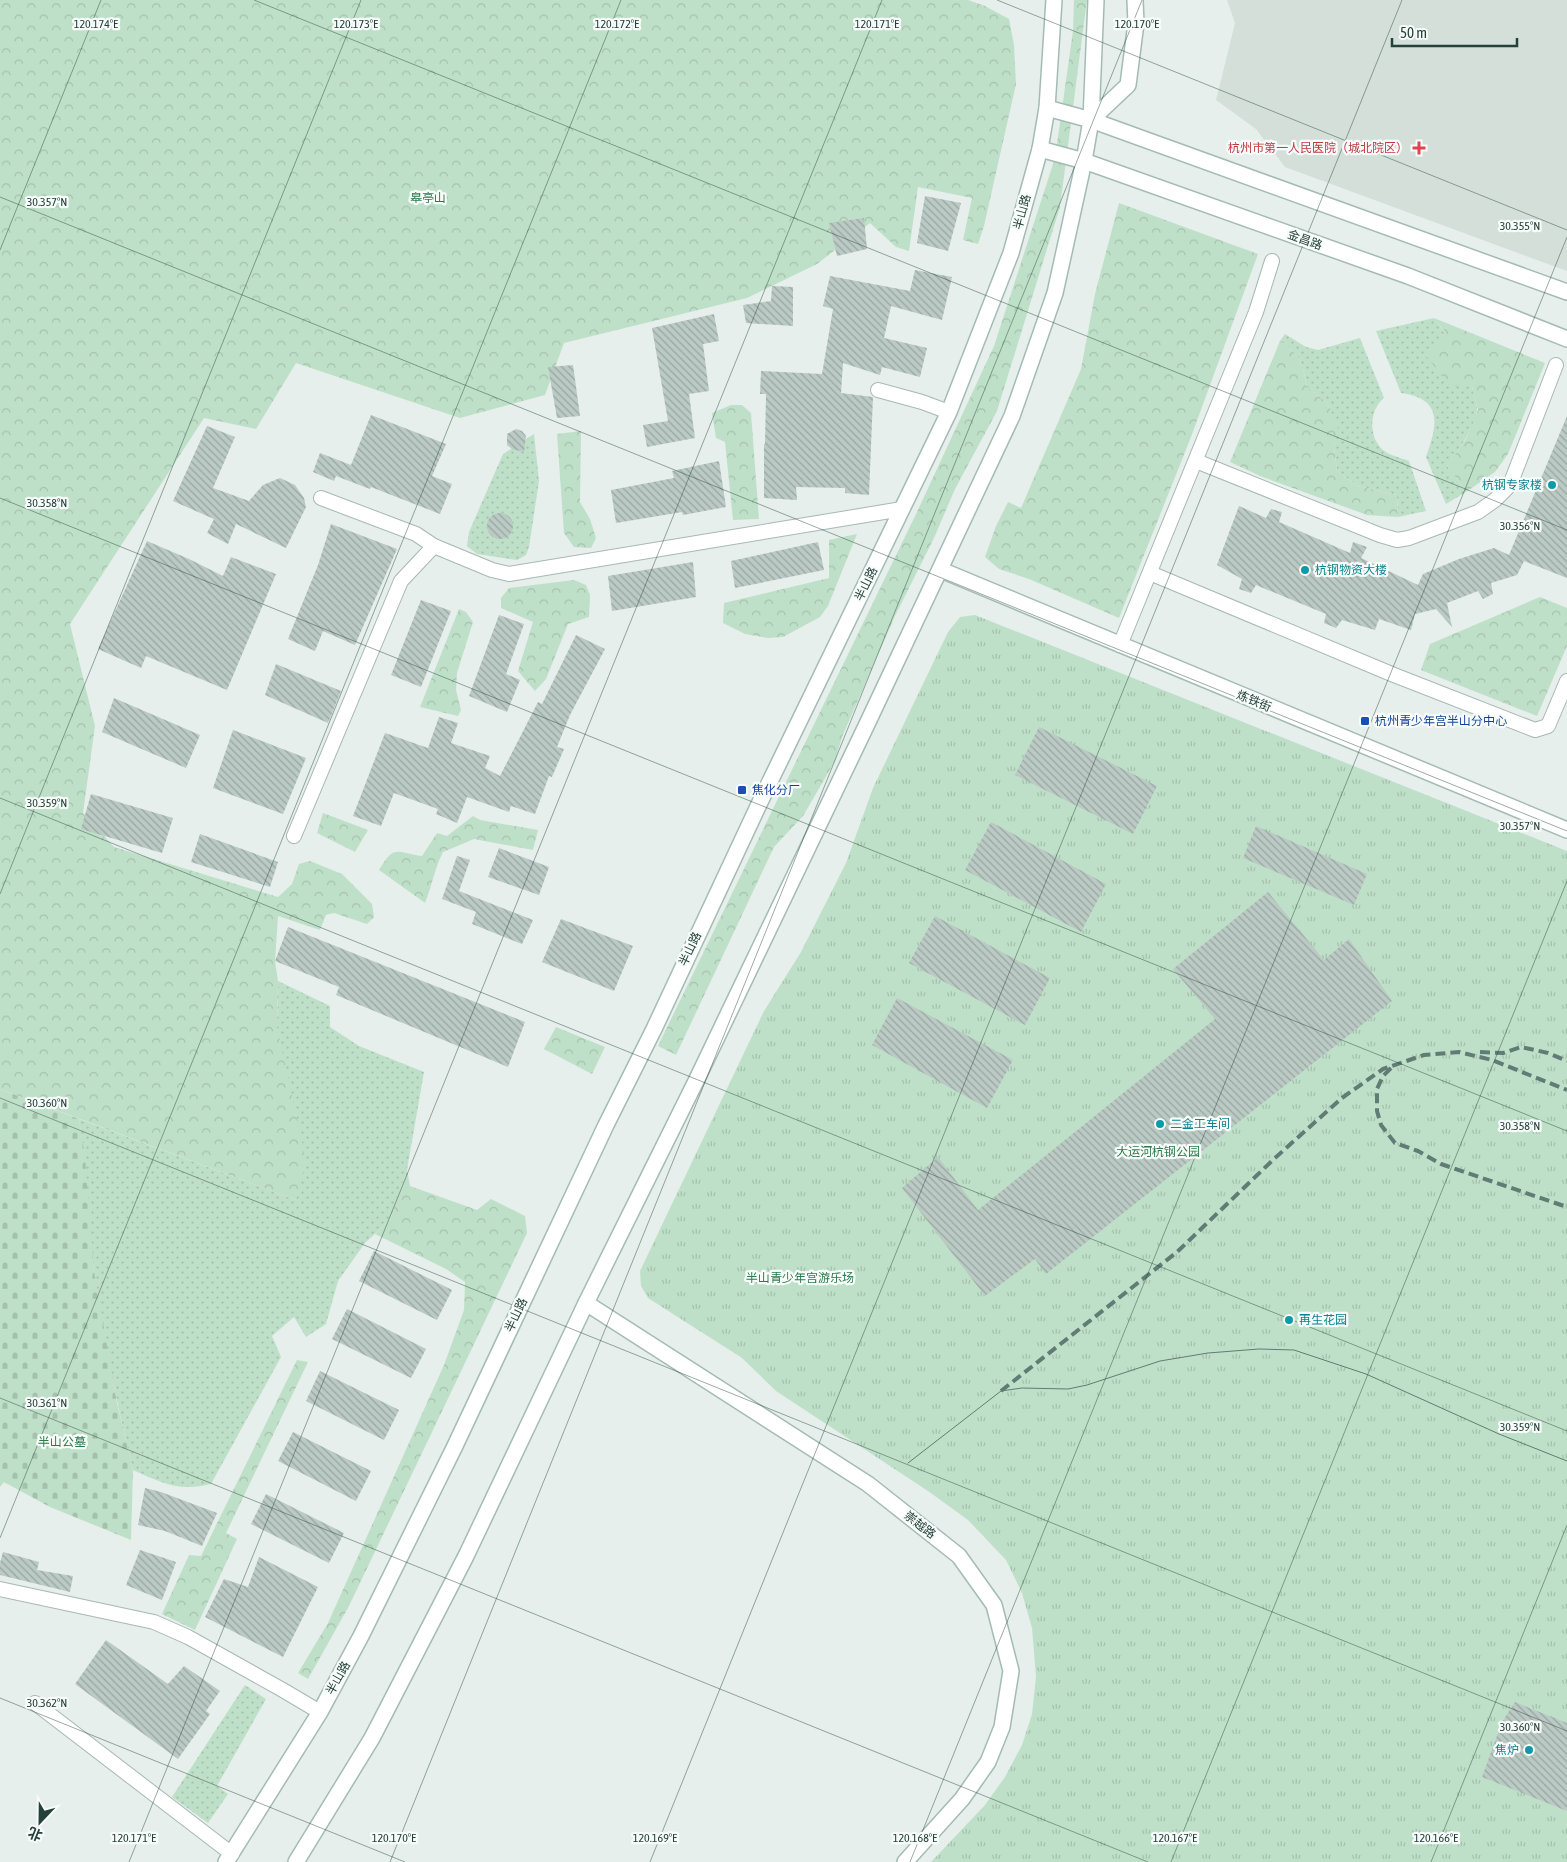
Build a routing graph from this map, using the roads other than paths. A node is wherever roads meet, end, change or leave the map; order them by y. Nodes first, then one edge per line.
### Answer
1 (1054, 0) edge
2 (1096, 0) edge
3 (1135, 0) edge
4 (1046, 108) junction
5 (1091, 120) junction
6 (1040, 149) junction
7 (1084, 161) junction
8 (1272, 261) dead end
9 (1567, 292) edge
10 (1567, 339) edge
11 (1556, 365) dead end
12 (878, 390) dead end
13 (949, 412) junction
14 (1196, 461) junction
15 (321, 498) dead end
16 (902, 509) junction
17 (434, 546) junction
18 (941, 570) junction
19 (1150, 573) junction
20 (1120, 645) junction
21 (1567, 681) edge
22 (1567, 830) edge
23 (294, 836) dead end
24 (586, 1303) junction
25 (0, 1589) edge
26 (35, 1703) dead end
27 (320, 1712) junction
28 (229, 1858) edge
29 (296, 1862) edge
30 (906, 1862) edge

1 - 4 main road, 半山路
2 - 5 main road
3 - 5 main road
4 - 5 main road
4 - 6 main road, 半山路
5 - 7 main road
5 - 9 main road
6 - 7 main road, 金昌路
6 - 13 main road, 半山路
7 - 10 main road, 金昌路
7 - 18 main road
8 - 14 street
11 - 14 street
12 - 13 street
13 - 16 main road, 半山路
14 - 19 street
15 - 17 street
16 - 17 street
16 - 27 main road, 半山路
17 - 23 street
18 - 20 main road, 炼铁街
18 - 24 main road
19 - 20 street
19 - 21 street
20 - 22 main road, 炼铁街
24 - 29 main road
24 - 30 main road, 崇越路
25 - 27 street
26 - 28 street
27 - 28 main road, 半山路

